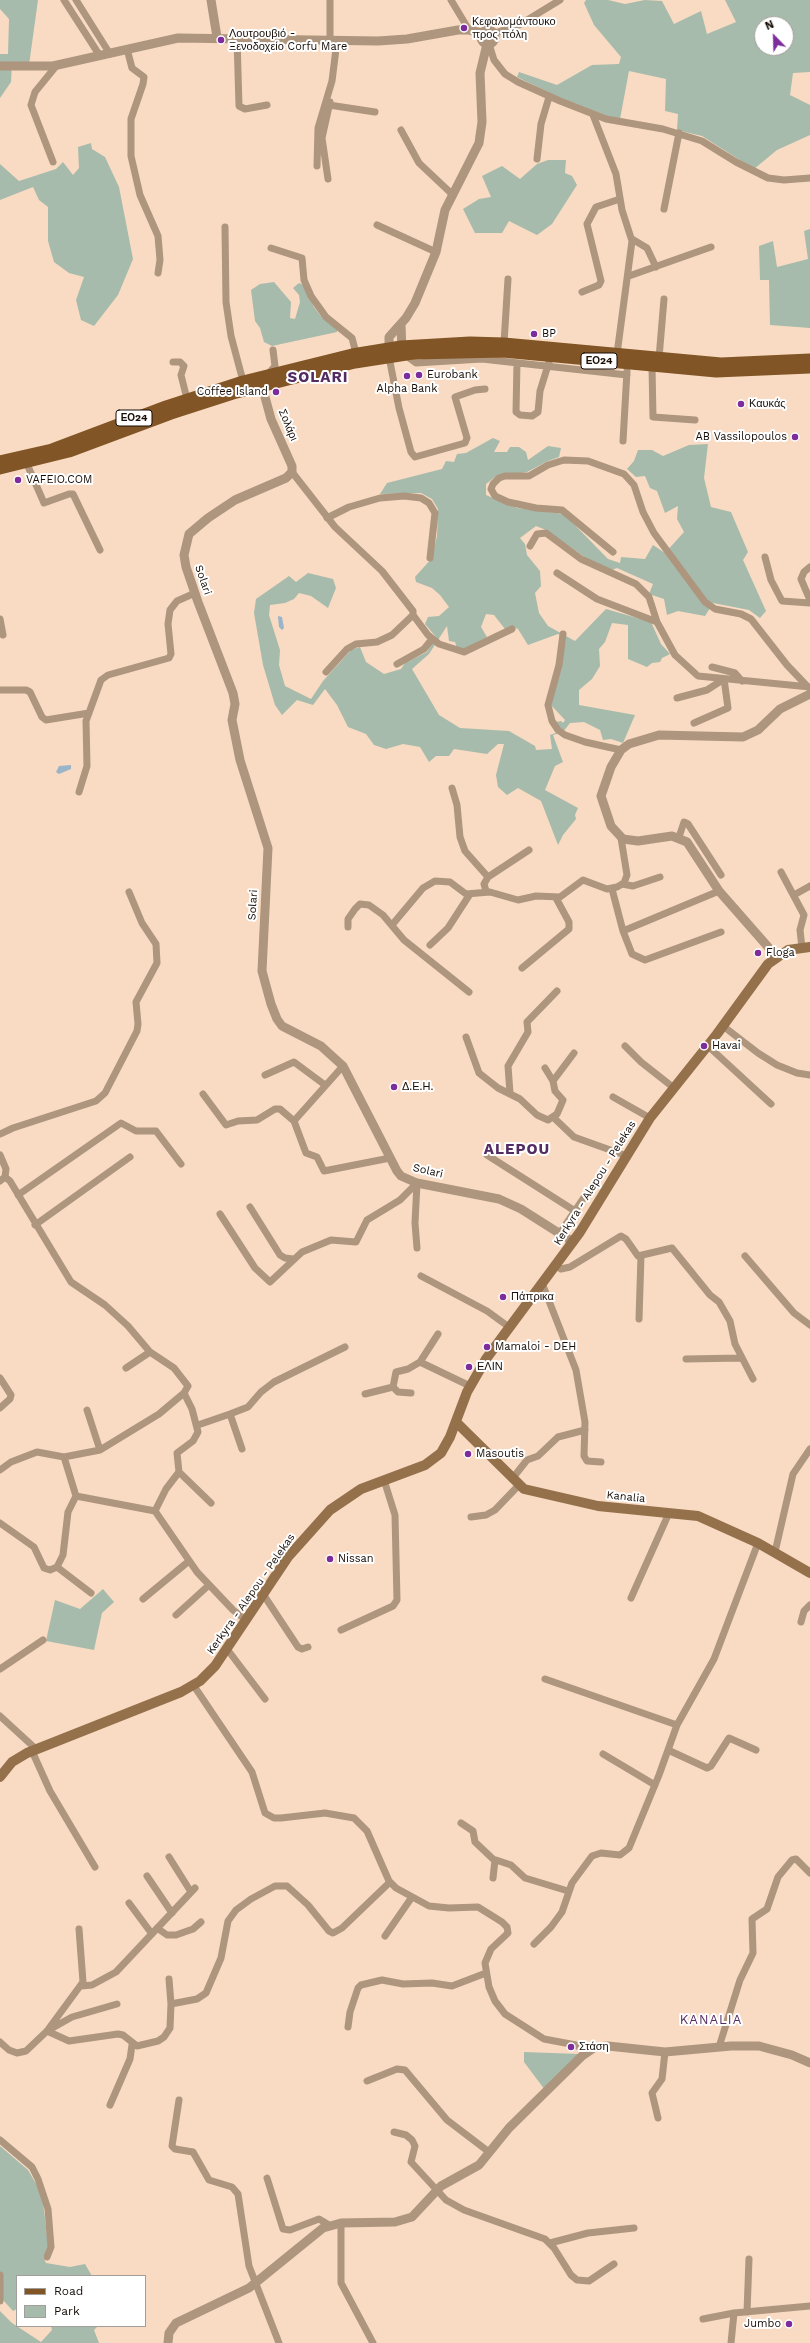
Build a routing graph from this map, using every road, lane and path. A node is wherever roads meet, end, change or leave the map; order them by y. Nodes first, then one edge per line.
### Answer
1 (64, 0) edge
2 (76, 0) edge
3 (211, 0) edge
4 (330, 0) edge
5 (451, 0) edge
6 (560, 0) edge
7 (469, 30) junction
8 (495, 33) junction
9 (482, 34) junction
10 (217, 37) junction
11 (237, 38) junction
12 (333, 41) junction
13 (488, 44) junction
14 (127, 49) junction
15 (110, 54) junction
16 (100, 56) junction
17 (56, 65) junction
18 (0, 66) edge
19 (332, 81) junction
20 (549, 97) junction
21 (267, 105) dead end
22 (329, 105) junction
23 (375, 112) dead end
24 (593, 115) junction
25 (401, 130) dead end
26 (679, 133) junction
27 (537, 159) dead end
28 (52, 162) dead end
29 (317, 166) dead end
30 (810, 178) edge
31 (328, 179) dead end
32 (452, 195) junction
33 (620, 199) junction
34 (664, 209) dead end
35 (376, 225) dead end
36 (225, 227) dead end
37 (632, 239) junction
38 (711, 247) dead end
39 (271, 248) dead end
40 (436, 252) junction
41 (656, 267) junction
42 (158, 274) dead end
43 (629, 276) junction
44 (508, 279) dead end
45 (582, 292) dead end
46 (664, 299) dead end
47 (401, 324) junction
48 (506, 347) junction
49 (272, 350) dead end
50 (389, 352) junction
51 (403, 352) junction
52 (356, 353) junction
53 (528, 354) junction
54 (617, 354) junction
55 (458, 355) junction
56 (810, 359) edge
57 (549, 361) junction
58 (173, 362) dead end
59 (517, 363) junction
60 (656, 363) junction
61 (810, 368) edge
62 (627, 370) junction
63 (268, 375) junction
64 (243, 381) junction
65 (262, 386) junction
66 (485, 389) dead end
67 (187, 399) junction
68 (695, 420) dead end
69 (623, 441) dead end
70 (0, 461) edge
71 (27, 464) junction
72 (0, 469) edge
73 (292, 472) junction
74 (327, 518) junction
75 (530, 546) dead end
76 (100, 550) dead end
77 (613, 552) dead end
78 (765, 557) dead end
79 (430, 558) dead end
80 (810, 568) edge
81 (557, 572) dead end
82 (195, 593) junction
83 (810, 600) edge
84 (810, 603) edge
85 (414, 615) junction
86 (0, 619) edge
87 (656, 622) junction
88 (512, 629) dead end
89 (563, 634) dead end
90 (3, 635) dead end
91 (432, 639) junction
92 (397, 664) dead end
93 (712, 667) dead end
94 (326, 672) dead end
95 (724, 679) junction
96 (742, 681) junction
97 (0, 690) edge
98 (809, 690) edge
99 (677, 698) dead end
100 (89, 713) junction
101 (694, 723) dead end
102 (621, 750) junction
103 (452, 788) dead end
104 (79, 792) dead end
105 (679, 837) junction
106 (621, 838) junction
107 (529, 850) dead end
108 (781, 872) dead end
109 (721, 875) dead end
110 (488, 876) junction
111 (660, 877) dead end
112 (622, 884) junction
113 (810, 886) edge
114 (612, 889) junction
115 (486, 891) junction
116 (719, 891) junction
117 (129, 892) dead end
118 (470, 894) junction
119 (794, 895) junction
120 (556, 898) junction
121 (392, 925) junction
122 (348, 927) dead end
123 (623, 931) junction
124 (721, 932) dead end
125 (430, 945) dead end
126 (806, 947) edge
127 (776, 956) junction
128 (522, 968) dead end
129 (557, 991) dead end
130 (469, 992) dead end
131 (723, 1026) junction
132 (466, 1037) dead end
133 (625, 1046) dead end
134 (708, 1046) junction
135 (574, 1053) dead end
136 (343, 1066) junction
137 (545, 1068) dead end
138 (265, 1075) dead end
139 (810, 1075) edge
140 (553, 1081) junction
141 (325, 1085) junction
142 (674, 1088) junction
143 (510, 1093) junction
144 (203, 1094) dead end
145 (613, 1097) dead end
146 (771, 1104) dead end
147 (553, 1118) junction
148 (650, 1118) junction
149 (294, 1121) junction
150 (0, 1134) edge
151 (0, 1155) edge
152 (487, 1155) dead end
153 (626, 1156) junction
154 (130, 1157) dead end
155 (390, 1158) junction
156 (181, 1164) dead end
157 (3, 1179) edge
158 (417, 1183) junction
159 (587, 1193) dead end
160 (18, 1195) junction
161 (250, 1207) dead end
162 (575, 1211) junction
163 (220, 1214) dead end
164 (36, 1225) junction
165 (560, 1233) junction
166 (573, 1242) junction
167 (418, 1248) dead end
168 (641, 1256) junction
169 (746, 1256) dead end
170 (293, 1259) junction
171 (555, 1265) junction
172 (421, 1276) dead end
173 (542, 1283) junction
174 (639, 1319) dead end
175 (810, 1325) edge
176 (509, 1327) junction
177 (438, 1334) dead end
178 (345, 1347) dead end
179 (150, 1352) junction
180 (741, 1358) junction
181 (686, 1359) dead end
182 (420, 1362) junction
183 (126, 1368) dead end
184 (0, 1378) edge
185 (753, 1379) dead end
186 (470, 1386) junction
187 (393, 1387) junction
188 (184, 1393) junction
189 (411, 1393) dead end
190 (365, 1394) dead end
191 (0, 1408) edge
192 (87, 1410) dead end
193 (230, 1414) junction
194 (456, 1422) junction
195 (198, 1425) junction
196 (585, 1430) junction
197 (242, 1449) dead end
198 (810, 1449) edge
199 (100, 1450) junction
200 (64, 1457) junction
201 (600, 1462) dead end
202 (0, 1470) edge
203 (179, 1472) junction
204 (384, 1480) junction
205 (515, 1482) junction
206 (76, 1496) junction
207 (211, 1503) dead end
208 (155, 1511) junction
209 (669, 1513) junction
210 (472, 1517) dead end
211 (0, 1523) edge
212 (758, 1543) junction
213 (775, 1552) junction
214 (189, 1561) junction
215 (57, 1567) junction
216 (810, 1573) edge
217 (209, 1585) junction
218 (91, 1593) dead end
219 (263, 1594) junction
220 (143, 1598) dead end
221 (631, 1598) dead end
222 (810, 1605) edge
223 (176, 1615) dead end
224 (246, 1620) junction
225 (801, 1622) dead end
226 (341, 1630) dead end
227 (42, 1640) dead end
228 (308, 1647) dead end
229 (227, 1649) junction
230 (0, 1669) edge
231 (545, 1679) dead end
232 (194, 1686) junction
233 (265, 1699) dead end
234 (0, 1716) edge
235 (677, 1725) junction
236 (34, 1750) junction
237 (668, 1750) junction
238 (756, 1750) dead end
239 (602, 1754) dead end
240 (0, 1777) edge
241 (655, 1785) junction
242 (461, 1823) dead end
243 (169, 1857) dead end
244 (495, 1860) junction
245 (95, 1867) dead end
246 (810, 1873) edge
247 (147, 1876) dead end
248 (493, 1878) dead end
249 (390, 1882) junction
250 (568, 1891) junction
251 (412, 1897) junction
252 (129, 1903) dead end
253 (172, 1913) junction
254 (201, 1922) dead end
255 (79, 1929) dead end
256 (155, 1931) junction
257 (385, 1936) dead end
258 (534, 1944) dead end
259 (486, 1974) junction
260 (169, 1979) dead end
261 (81, 1986) junction
262 (117, 2004) dead end
263 (171, 2004) junction
264 (348, 2027) dead end
265 (47, 2031) junction
266 (0, 2042) edge
267 (132, 2045) junction
268 (719, 2047) junction
269 (587, 2052) junction
270 (666, 2052) junction
271 (810, 2063) edge
272 (367, 2080) dead end
273 (179, 2100) dead end
274 (110, 2105) dead end
275 (658, 2118) dead end
276 (394, 2132) dead end
277 (0, 2140) edge
278 (489, 2152) junction
279 (267, 2178) dead end
280 (437, 2190) junction
281 (341, 2224) junction
282 (329, 2225) junction
283 (634, 2228) dead end
284 (550, 2243) junction
285 (47, 2257) dead end
286 (749, 2259) dead end
287 (614, 2264) dead end
288 (0, 2275) edge
289 (255, 2283) junction
290 (0, 2301) edge
291 (810, 2306) edge
292 (747, 2312) junction
293 (734, 2313) junction
294 (703, 2319) dead end
295 (168, 2343) edge
296 (278, 2343) edge
297 (373, 2343) edge
298 (731, 2343) edge

1 - 16 street
2 - 15 street
3 - 10 street
4 - 12 street
5 - 7 street
6 - 8 street
7 - 9 street
7 - 12 street
8 - 9 street
8 - 13 street
9 - 13 street
10 - 11 street
10 - 14 street
11 - 12 street
11 - 21 street
12 - 19 street
13 - 20 street
13 - 32 street
14 - 15 street
14 - 42 street
15 - 16 street
16 - 17 street
17 - 18 street
17 - 28 street
19 - 22 street
19 - 29 street
20 - 24 street
20 - 27 street
22 - 23 street
22 - 31 street
24 - 26 street
24 - 33 street
25 - 32 street
26 - 30 street
26 - 34 street
32 - 40 street
33 - 37 street
33 - 45 street
35 - 40 street
36 - 64 street
37 - 41 street
37 - 43 street
38 - 41 street
39 - 52 street
40 - 47 street
41 - 43 street
43 - 54 street
44 - 48 street
46 - 60 street
47 - 50 street
47 - 51 street
48 - 51 main road, ΕΟ24
48 - 53 main road, ΕΟ24
48 - 54 main road, ΕΟ24
48 - 55 main road, ΕΟ24
48 - 59 street
49 - 63 street
50 - 51 main road, ΕΟ24
50 - 52 main road, ΕΟ24
50 - 65 main road, ΕΟ24
50 - 66 street
51 - 55 main road, ΕΟ24
52 - 63 main road, ΕΟ24
53 - 57 main road, ΕΟ24
53 - 59 street
54 - 60 main road, ΕΟ24
55 - 59 street
56 - 60 main road, ΕΟ24
57 - 59 street
57 - 59 street
57 - 62 main road, ΕΟ24
58 - 67 street
60 - 61 main road, ΕΟ24
60 - 62 main road, ΕΟ24
60 - 68 street
62 - 69 street
63 - 64 main road, ΕΟ24
63 - 65 main road
64 - 67 main road, ΕΟ24
65 - 71 main road, ΕΟ24
65 - 73 street, Σολάρι
67 - 70 main road, ΕΟ24
71 - 72 main road, ΕΟ24
71 - 76 street
73 - 74 street
73 - 82 street, Solari
74 - 79 street
74 - 85 street
75 - 87 street
77 - 98 street
78 - 84 street
80 - 83 street
81 - 87 street
82 - 100 street
82 - 136 street, Solari
85 - 91 street
85 - 94 street
86 - 90 street
87 - 95 street
88 - 91 street
89 - 102 street
91 - 92 street
93 - 96 street
95 - 96 street
95 - 99 street
95 - 101 street
96 - 98 street
97 - 100 street
98 - 102 street
100 - 104 street
102 - 106 street
103 - 110 street
105 - 106 street
105 - 109 street
105 - 116 street
106 - 112 street
107 - 110 street
108 - 119 street
110 - 115 street
111 - 112 street
112 - 114 street
113 - 119 street
114 - 120 street
114 - 123 street
115 - 118 street
115 - 120 street
116 - 123 street
116 - 127 street
117 - 150 street
118 - 121 street
118 - 125 street
119 - 126 street
120 - 128 street
121 - 122 street
121 - 130 street
123 - 124 street
126 - 127 main road, Kerkyra - Alepou - Pelekas
127 - 131 main road, Kerkyra - Alepou - Pelekas
129 - 143 street
131 - 134 main road, Kerkyra - Alepou - Pelekas
131 - 139 street
132 - 143 street
133 - 142 street
134 - 142 main road, Kerkyra - Alepou - Pelekas
134 - 146 street
135 - 140 street
136 - 141 street
136 - 155 street, Solari
137 - 140 street
138 - 141 street
140 - 147 street
141 - 149 street
142 - 148 main road, Kerkyra - Alepou - Pelekas
143 - 147 street
144 - 149 street
145 - 148 street
147 - 153 street
148 - 153 main road, Kerkyra - Alepou - Pelekas
149 - 155 street
151 - 157 street
152 - 162 street
153 - 166 main road, Kerkyra - Alepou - Pelekas
154 - 164 street
155 - 158 street, Solari
156 - 160 street
157 - 160 street
158 - 165 street, Solari
158 - 167 street
158 - 170 street
159 - 162 street
160 - 164 street
161 - 170 street
162 - 165 street
163 - 170 street
164 - 179 street
165 - 166 street, Solari
166 - 171 main road, Kerkyra - Alepou - Pelekas
168 - 171 street
168 - 174 street
168 - 180 street
169 - 175 street
171 - 173 main road, Kerkyra - Alepou - Pelekas
172 - 176 street
173 - 176 main road, Kerkyra - Alepou - Pelekas
173 - 196 street
176 - 186 main road, Kerkyra - Alepou - Pelekas
177 - 182 street
178 - 193 street
179 - 183 street
179 - 188 street
180 - 181 street
180 - 185 street
182 - 186 street
182 - 187 street
184 - 191 street
186 - 194 main road, Kerkyra - Alepou - Pelekas
187 - 189 street
187 - 190 street
188 - 195 street
188 - 199 street
192 - 199 street
193 - 195 street
193 - 197 street
194 - 204 main road, Kerkyra - Alepou - Pelekas
194 - 205 main road, Kanalia
195 - 203 street
196 - 201 street
196 - 205 street
198 - 213 street
199 - 200 street
200 - 202 street
200 - 206 street
203 - 207 street
203 - 208 street
204 - 219 main road, Kerkyra - Alepou - Pelekas
204 - 226 street
205 - 209 main road, Kanalia
205 - 210 street
206 - 208 street
206 - 215 street
208 - 214 street
209 - 212 main road, Kanalia
209 - 221 street
211 - 215 street
212 - 213 main road, Kanalia
212 - 235 street
213 - 216 main road, Kanalia
214 - 217 street
214 - 220 street
215 - 218 street
217 - 223 street
217 - 224 street
219 - 224 main road, Kerkyra - Alepou - Pelekas
219 - 228 street
222 - 225 street
224 - 229 main road, Kerkyra - Alepou - Pelekas
227 - 230 street
229 - 232 main road, Kerkyra - Alepou - Pelekas
229 - 233 street
231 - 235 street
232 - 236 main road, Kerkyra - Alepou - Pelekas
232 - 249 street
234 - 236 street
235 - 237 street
236 - 240 main road, Kerkyra - Alepou - Pelekas
236 - 245 street
237 - 238 street
237 - 241 street
239 - 241 street
241 - 250 street
242 - 244 street
243 - 253 street
244 - 248 street
244 - 250 street
246 - 268 street
247 - 253 street
249 - 251 street
249 - 263 street
250 - 258 street
251 - 257 street
251 - 259 street
252 - 256 street
253 - 256 street
254 - 256 street
255 - 261 street
256 - 261 street
259 - 264 street
259 - 269 street
260 - 263 street
261 - 265 street
262 - 265 street
263 - 267 street
265 - 266 street
265 - 267 street
267 - 274 street
268 - 270 street
268 - 271 street
269 - 270 street
269 - 278 street
270 - 275 street
272 - 278 street
273 - 289 street
276 - 280 street
277 - 285 street
278 - 280 street
279 - 282 street
280 - 281 street
280 - 284 street
281 - 282 street
281 - 297 street
282 - 289 street
283 - 284 street
284 - 287 street
286 - 292 street
288 - 290 street
289 - 295 street
289 - 296 street
291 - 292 street
292 - 293 street
293 - 294 street
293 - 298 street

